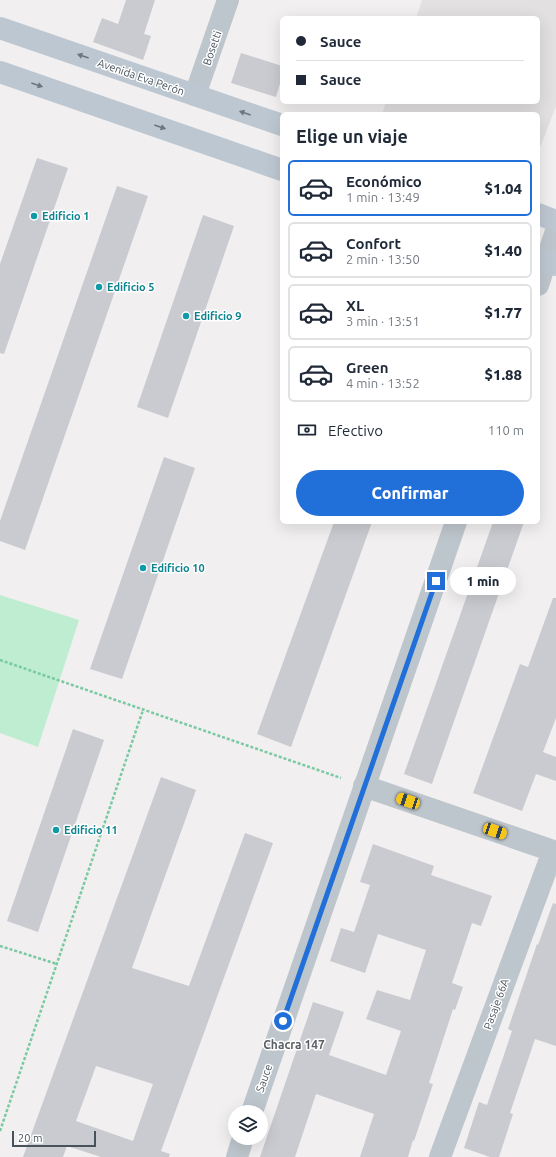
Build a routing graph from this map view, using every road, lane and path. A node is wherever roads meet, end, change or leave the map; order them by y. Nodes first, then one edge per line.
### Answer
1 (228, 0) edge
2 (0, 28) edge
3 (0, 72) edge
4 (195, 95) junction
5 (280, 124) edge
6 (280, 169) edge
7 (540, 215) edge
8 (556, 221) edge
9 (556, 231) edge
10 (547, 261) edge
11 (540, 280) edge
12 (455, 524) edge
13 (0, 660) edge
14 (143, 710) junction
15 (364, 786) junction
16 (554, 851) edge
17 (0, 946) edge
18 (57, 964) junction
19 (254, 1105) edge
20 (0, 1131) edge
21 (240, 1145) edge
22 (236, 1157) edge
23 (440, 1157) edge

1 - 4 street, Bosetti
4 -> 2 street, Avenida Eva Perón
3 -> 6 street
5 -> 4 street, Avenida Eva Perón
7 - 8 street
9 - 10 street
10 - 11 street
12 - 15 street, Sauce
13 - 14 path
14 - 15 path
14 - 18 path
15 - 16 street
15 - 19 street, Sauce
16 - 23 street, Pasaje 66A
17 - 18 path
18 - 20 path
21 - 22 street

